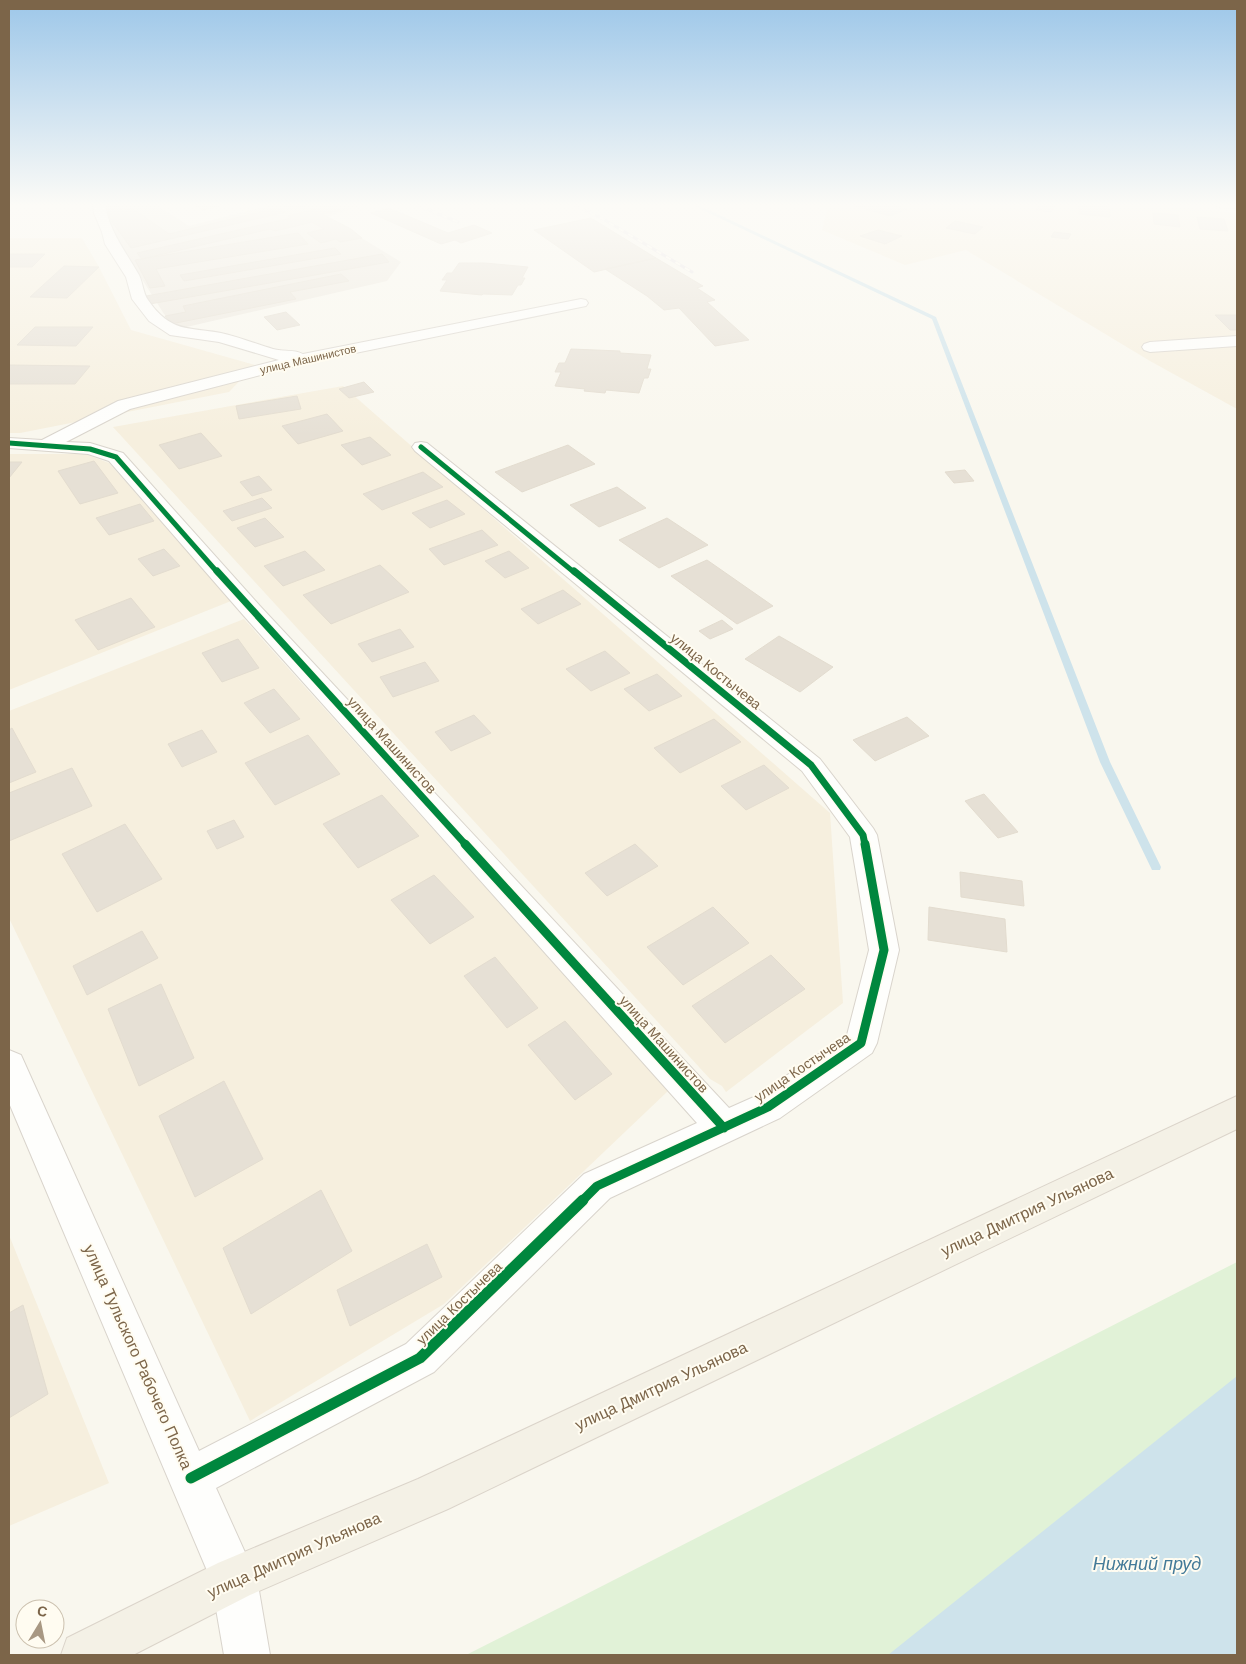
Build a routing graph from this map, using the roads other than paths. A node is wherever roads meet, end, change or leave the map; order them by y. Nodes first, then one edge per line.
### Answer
1 (134, 281) edge
2 (581, 303) dead end
3 (1237, 341) edge
4 (1150, 347) dead end
5 (310, 357) junction
6 (9, 443) edge
7 (44, 446) junction
8 (421, 447) dead end
9 (9, 1065) edge
10 (1237, 1112) edge
11 (724, 1128) junction
12 (191, 1478) junction
13 (234, 1579) junction
14 (84, 1655) edge
15 (247, 1655) edge

1 - 5 street
2 - 5 street, улица Машинистов
3 - 4 street
5 - 7 street, улица Машинистов
6 - 7 street, улица Машинистов
7 - 11 street, улица Машинистов
8 - 11 street, улица Костычева
9 - 12 street, улица Тульского Рабочего Полка
10 - 13 main road, улица Дмитрия Ульянова
11 - 12 street, улица Костычева
12 - 13 street, улица Тульского Рабочего Полка
13 - 14 main road, улица Дмитрия Ульянова
13 - 15 street, улица Тульского Рабочего Полка

